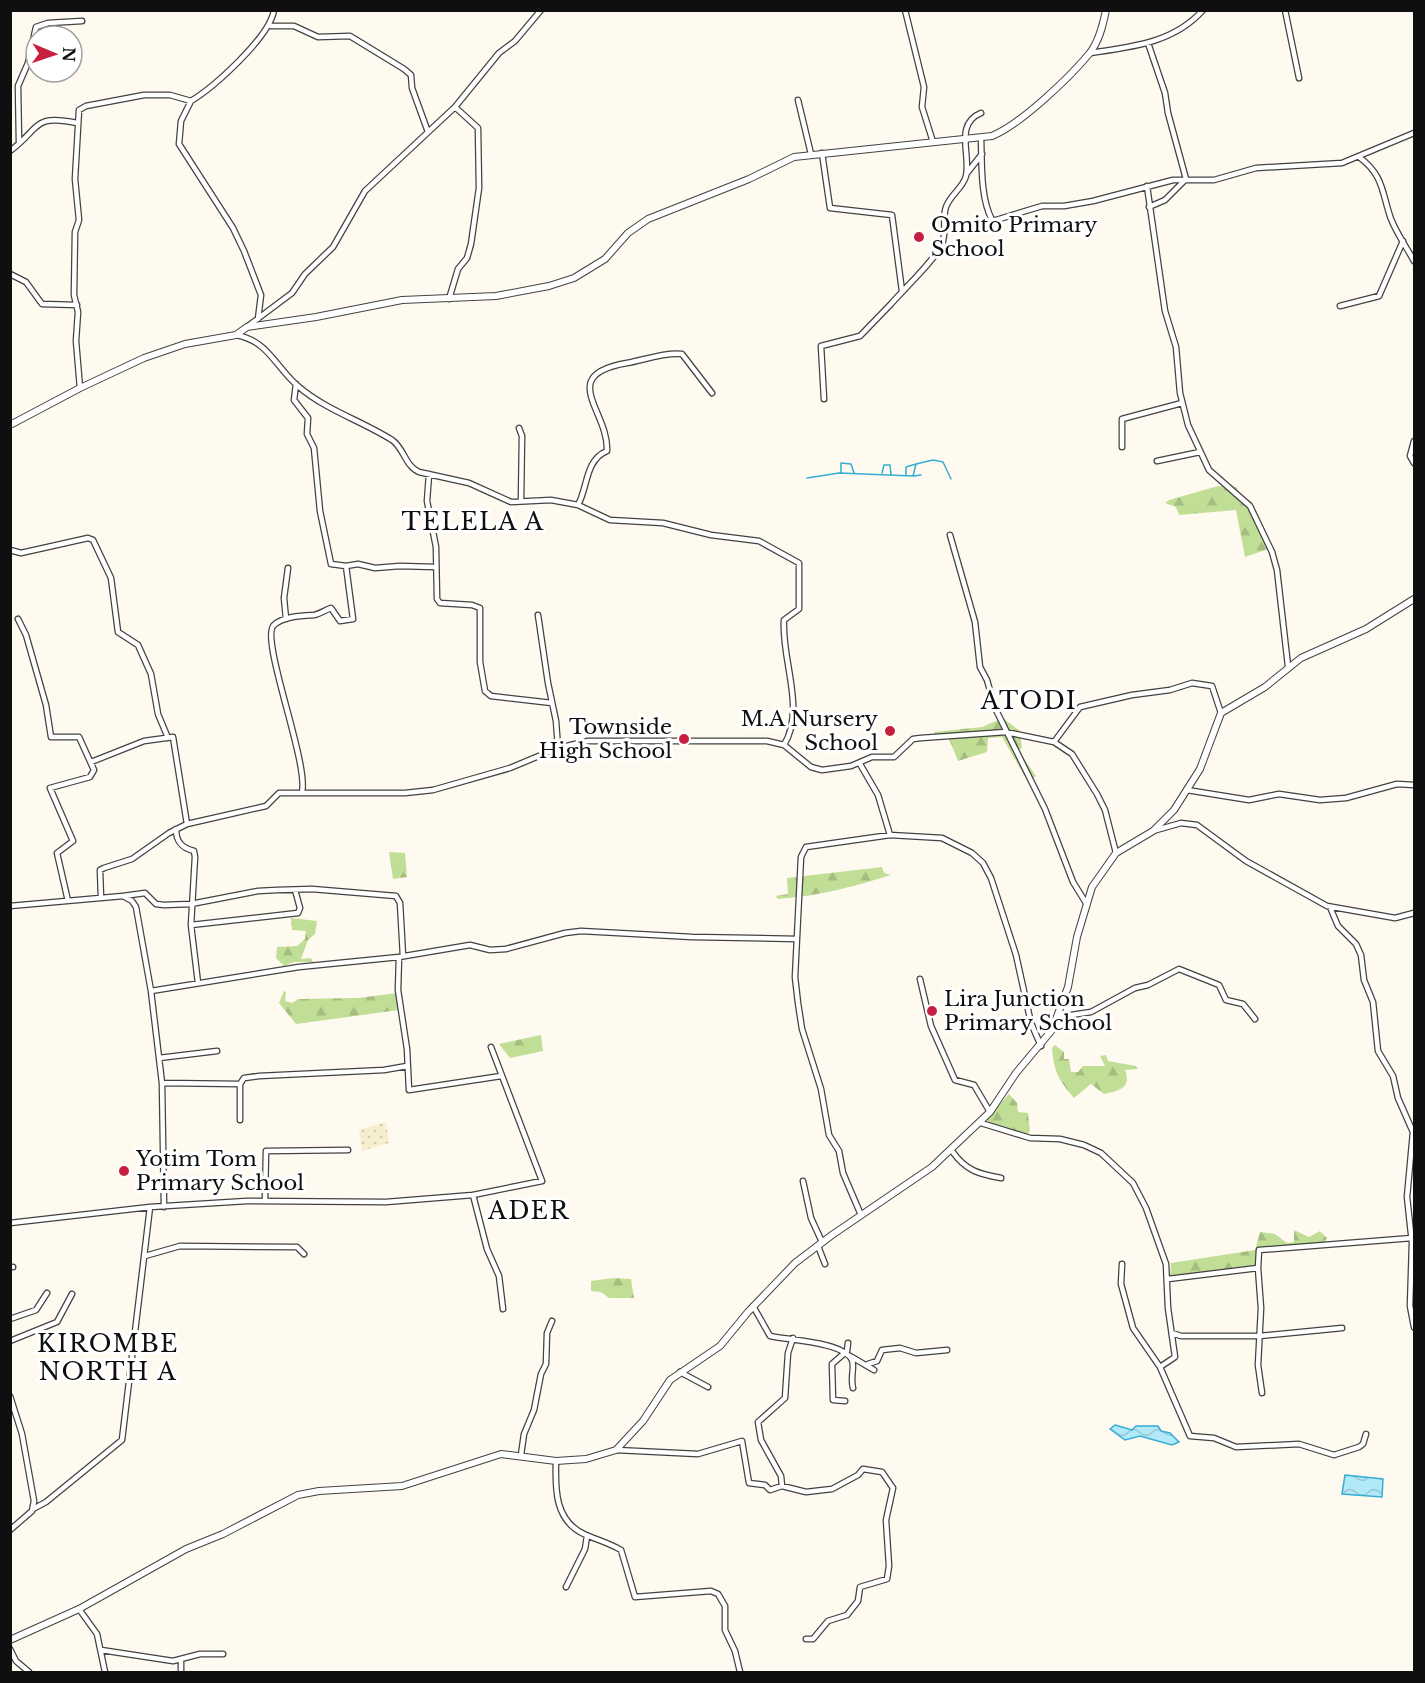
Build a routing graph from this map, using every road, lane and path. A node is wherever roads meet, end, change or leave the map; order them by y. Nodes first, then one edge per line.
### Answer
1 (274, 10) edge
2 (541, 10) edge
3 (905, 10) edge
4 (1106, 10) edge
5 (1203, 10) edge
6 (1285, 10) edge
7 (82, 21) dead end
8 (271, 26) junction
9 (1148, 43) junction
10 (1090, 53) junction
11 (1299, 78) dead end
12 (798, 100) dead end
13 (191, 101) junction
14 (455, 107) junction
15 (981, 113) dead end
16 (77, 123) junction
17 (428, 132) junction
18 (1414, 133) edge
19 (981, 138) junction
20 (965, 140) junction
21 (19, 141) junction
22 (933, 142) junction
23 (10, 151) edge
24 (822, 153) junction
25 (811, 154) junction
26 (982, 154) junction
27 (1359, 157) junction
28 (967, 173) junction
29 (1186, 179) junction
30 (1147, 186) junction
31 (1149, 207) junction
32 (1403, 241) junction
33 (1414, 261) edge
34 (10, 274) edge
35 (902, 291) junction
36 (449, 299) junction
37 (77, 305) junction
38 (1340, 306) dead end
39 (258, 319) junction
40 (247, 327) junction
41 (236, 335) junction
42 (296, 384) junction
43 (80, 388) junction
44 (711, 393) dead end
45 (824, 399) dead end
46 (1182, 403) junction
47 (10, 425) edge
48 (519, 428) dead end
49 (1414, 441) edge
50 (1122, 447) dead end
51 (1200, 452) junction
52 (1157, 460) dead end
53 (1414, 464) edge
54 (429, 474) junction
55 (521, 501) junction
56 (578, 505) junction
57 (950, 535) dead end
58 (10, 550) edge
59 (346, 566) junction
60 (435, 567) junction
61 (288, 568) dead end
62 (1414, 599) edge
63 (538, 615) dead end
64 (18, 619) dead end
65 (286, 619) junction
66 (1288, 666) junction
67 (552, 703) junction
68 (1221, 713) junction
69 (1006, 732) junction
70 (168, 738) junction
71 (1054, 742) junction
72 (784, 746) junction
73 (558, 748) junction
74 (91, 762) junction
75 (860, 764) junction
76 (1414, 785) edge
77 (1187, 790) junction
78 (303, 792) junction
79 (187, 824) junction
80 (176, 829) junction
81 (1154, 831) junction
82 (890, 835) junction
83 (1116, 853) junction
84 (295, 890) junction
85 (123, 896) junction
86 (101, 898) junction
87 (68, 901) junction
88 (1086, 903) junction
89 (191, 904) junction
90 (10, 906) edge
91 (1330, 907) junction
92 (1414, 913) edge
93 (191, 925) junction
94 (797, 939) junction
95 (401, 957) junction
96 (920, 979) dead end
97 (198, 983) junction
98 (151, 991) junction
99 (1058, 1017) junction
100 (1255, 1019) dead end
101 (1041, 1046) junction
102 (491, 1047) dead end
103 (218, 1051) dead end
104 (159, 1058) junction
105 (407, 1066) junction
106 (501, 1076) junction
107 (162, 1083) junction
108 (240, 1084) junction
109 (990, 1112) junction
110 (240, 1120) dead end
111 (981, 1123) junction
112 (348, 1150) dead end
113 (952, 1150) junction
114 (1002, 1178) dead end
115 (803, 1181) dead end
116 (1412, 1187) edge
117 (473, 1195) junction
118 (265, 1200) junction
119 (164, 1207) junction
120 (150, 1208) junction
121 (861, 1215) junction
122 (10, 1223) edge
123 (1412, 1239) junction
124 (820, 1244) junction
125 (304, 1254) dead end
126 (145, 1256) junction
127 (825, 1264) dead end
128 (1122, 1264) dead end
129 (1258, 1268) junction
130 (1168, 1279) junction
131 (1412, 1286) edge
132 (47, 1293) dead end
133 (72, 1294) dead end
134 (753, 1306) junction
135 (503, 1310) dead end
136 (10, 1319) edge
137 (552, 1321) dead end
138 (1414, 1327) edge
139 (1342, 1328) dead end
140 (1172, 1333) junction
141 (1260, 1336) junction
142 (793, 1338) junction
143 (10, 1341) edge
144 (848, 1343) dead end
145 (947, 1350) dead end
146 (845, 1351) junction
147 (850, 1356) junction
148 (868, 1364) junction
149 (1160, 1367) junction
150 (874, 1370) dead end
151 (680, 1372) junction
152 (708, 1387) dead end
153 (853, 1388) dead end
154 (1262, 1393) dead end
155 (10, 1396) edge
156 (845, 1401) dead end
157 (1366, 1434) dead end
158 (616, 1450) junction
159 (520, 1455) junction
160 (556, 1461) junction
161 (782, 1486) junction
162 (33, 1509) junction
163 (10, 1530) edge
164 (587, 1536) junction
165 (567, 1587) dead end
166 (79, 1609) junction
167 (806, 1639) dead end
168 (10, 1640) edge
169 (10, 1649) edge
170 (101, 1650) junction
171 (223, 1654) dead end
172 (181, 1661) junction
173 (29, 1672) edge
174 (105, 1672) edge
175 (181, 1672) edge
176 (740, 1672) edge

1 - 8 street
2 - 14 street
3 - 22 street
4 - 10 street
5 - 9 street
6 - 11 street
7 - 21 street
8 - 13 street
8 - 17 street
9 - 10 street
9 - 29 street
10 - 19 street
12 - 25 street
13 - 16 street
13 - 39 street
14 - 17 street
14 - 36 street
15 - 20 street
16 - 21 street
16 - 37 street
17 - 39 street
18 - 27 street
19 - 20 street
19 - 26 street
20 - 22 street
20 - 28 street
21 - 23 street
22 - 24 street
24 - 25 street
24 - 35 street
25 - 36 street
26 - 28 street
26 - 30 street
27 - 29 street
27 - 32 street
28 - 35 street
29 - 30 street
29 - 31 street
30 - 31 street
31 - 46 street
32 - 33 street
32 - 38 street
34 - 37 street
35 - 45 street
36 - 40 street
37 - 43 street
39 - 40 street
40 - 41 street
41 - 42 street
41 - 43 street
42 - 54 street
42 - 59 street
43 - 47 street
44 - 56 street
46 - 50 street
46 - 51 street
48 - 55 street
49 - 53 street
51 - 52 street
51 - 66 street
54 - 55 street
54 - 60 street
55 - 56 street
56 - 72 street
57 - 69 street
58 - 70 street
59 - 60 street
59 - 65 street
60 - 67 street
61 - 65 street
62 - 66 street
63 - 67 street
64 - 74 street
65 - 78 street
66 - 68 street
67 - 73 street
68 - 71 street
68 - 77 street
69 - 71 street
69 - 75 street
69 - 88 street
70 - 74 street
70 - 79 street
71 - 83 street
72 - 73 street
72 - 75 street
73 - 78 street
74 - 87 street
75 - 82 street
76 - 77 street
77 - 81 street
78 - 79 street
79 - 80 street
80 - 86 street
80 - 89 street
81 - 83 street
81 - 91 street
82 - 94 street
82 - 101 street
83 - 88 street
84 - 89 street
84 - 93 street
84 - 95 street
85 - 86 street
85 - 89 street
85 - 98 street
86 - 87 street
87 - 90 street
88 - 99 street
89 - 93 street
91 - 92 street
91 - 116 street
93 - 97 street
94 - 95 street
94 - 121 street
95 - 97 street
95 - 105 street
96 - 109 street
97 - 98 street
98 - 104 street
99 - 100 street
99 - 101 street
101 - 109 street
102 - 106 street
103 - 104 street
104 - 107 street
105 - 106 street
105 - 108 street
106 - 117 street
107 - 108 street
107 - 119 street
108 - 110 street
109 - 111 street
111 - 113 street
111 - 130 street
112 - 118 street
113 - 114 street
113 - 121 street
115 - 124 street
116 - 123 street
117 - 118 street
117 - 135 street
118 - 119 street
119 - 120 street
120 - 122 street
120 - 126 street
121 - 124 street
123 - 129 street
123 - 131 street
124 - 127 street
124 - 134 street
125 - 126 street
126 - 162 street
128 - 149 street
129 - 130 street
129 - 141 street
130 - 140 street
131 - 138 street
132 - 136 street
133 - 143 street
134 - 142 street
134 - 151 street
137 - 159 street
139 - 141 street
140 - 141 street
140 - 149 street
141 - 154 street
142 - 146 street
142 - 161 street
144 - 146 street
145 - 148 street
146 - 147 street
146 - 156 street
147 - 148 street
147 - 153 street
148 - 150 street
149 - 157 street
151 - 152 street
151 - 158 street
155 - 162 street
158 - 160 street
158 - 161 street
159 - 160 street
159 - 166 street
160 - 164 street
161 - 167 street
162 - 163 street
164 - 165 street
164 - 176 street
166 - 168 street
166 - 170 street
169 - 173 street
170 - 172 street
170 - 174 street
171 - 172 street
172 - 175 street

